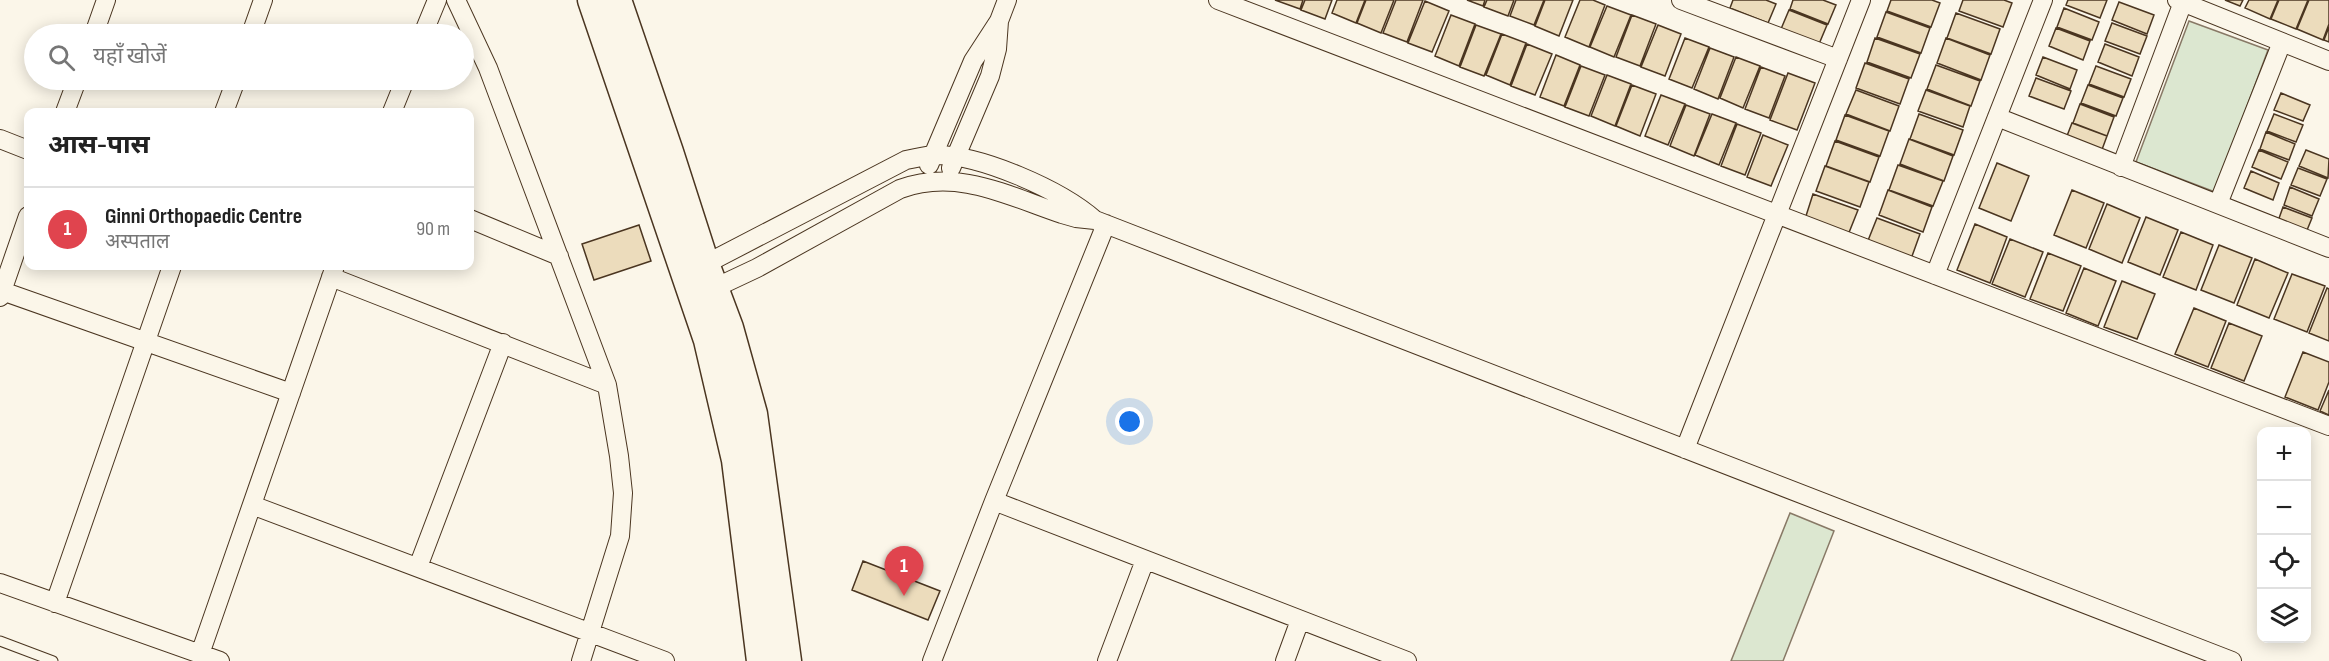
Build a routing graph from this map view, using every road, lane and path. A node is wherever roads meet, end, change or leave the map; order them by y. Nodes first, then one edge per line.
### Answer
1 (106, 0) edge
2 (263, 0) edge
3 (437, 0) edge
4 (456, 0) edge
5 (592, 0) edge
6 (616, 0) edge
7 (1007, 0) edge
8 (1218, 0) edge
9 (1681, 0) edge
10 (1861, 0) edge
11 (2043, 0) edge
12 (2180, 1) edge
13 (1709, 5) edge
14 (999, 21) junction
15 (98, 24) edge
16 (255, 24) edge
17 (427, 24) edge
18 (467, 24) edge
19 (474, 38) edge
20 (2282, 42) junction
21 (1838, 59) junction
22 (2329, 61) edge
23 (74, 90) edge
24 (232, 90) edge
25 (401, 90) edge
26 (67, 108) edge
27 (226, 108) edge
28 (394, 108) edge
29 (1996, 117) junction
30 (0, 139) edge
31 (24, 148) edge
32 (934, 155) junction
33 (956, 158) junction
34 (2121, 167) junction
35 (946, 180) junction
36 (920, 182) junction
37 (2218, 204) junction
38 (1777, 215) junction
39 (474, 221) edge
40 (1101, 222) junction
41 (24, 228) edge
42 (2328, 246) edge
43 (559, 256) junction
44 (171, 270) edge
45 (333, 271) edge
46 (1935, 275) junction
47 (700, 281) junction
48 (1, 294) edge
49 (145, 343) junction
50 (504, 343) junction
51 (607, 385) junction
52 (291, 393) junction
53 (2329, 426) edge
54 (1685, 449) junction
55 (994, 501) junction
56 (252, 505) junction
57 (1145, 560) junction
58 (418, 567) junction
59 (0, 583) edge
60 (55, 603) junction
61 (1300, 620) junction
62 (590, 632) junction
63 (0, 641) edge
64 (200, 654) junction
65 (53, 661) edge
66 (220, 661) edge
67 (580, 661) edge
68 (665, 661) edge
69 (761, 661) edge
70 (787, 661) edge
71 (932, 661) edge
72 (1107, 661) edge
73 (1284, 661) edge
74 (1407, 661) edge
75 (2232, 661) edge

1 - 15 street
2 - 16 street
3 - 17 street
4 - 18 street
5 - 47 main road
6 - 47 main road
7 - 14 street
8 - 38 street
9 - 13 street
10 - 21 street
11 - 29 street
12 - 20 street
12 - 34 street
13 - 21 street
14 - 32 street
14 - 33 street
19 - 43 street
20 - 22 street
20 - 37 street
21 - 38 street
23 - 26 street
24 - 27 street
25 - 28 street
29 - 34 street
29 - 46 street
30 - 31 street
32 - 33 street
32 - 36 street
32 - 47 street
33 - 35 street
33 - 40 street
34 - 37 street
35 - 36 street
35 - 40 street
36 - 47 street
37 - 42 street
38 - 46 street
38 - 54 street
39 - 43 street
40 - 54 street
40 - 55 street
41 - 48 street
43 - 51 street
44 - 49 street
45 - 50 street
45 - 52 street
46 - 53 street
47 - 69 main road
47 - 70 main road
48 - 49 street
49 - 52 street
49 - 60 street
50 - 51 street
50 - 58 street
51 - 62 street
52 - 56 street
54 - 75 street
55 - 57 street
55 - 71 street
56 - 58 street
56 - 64 street
57 - 61 street
57 - 72 street
58 - 62 street
59 - 60 street
60 - 64 street
61 - 73 street
61 - 74 street
62 - 67 street
62 - 68 street
63 - 65 lane
64 - 66 street

